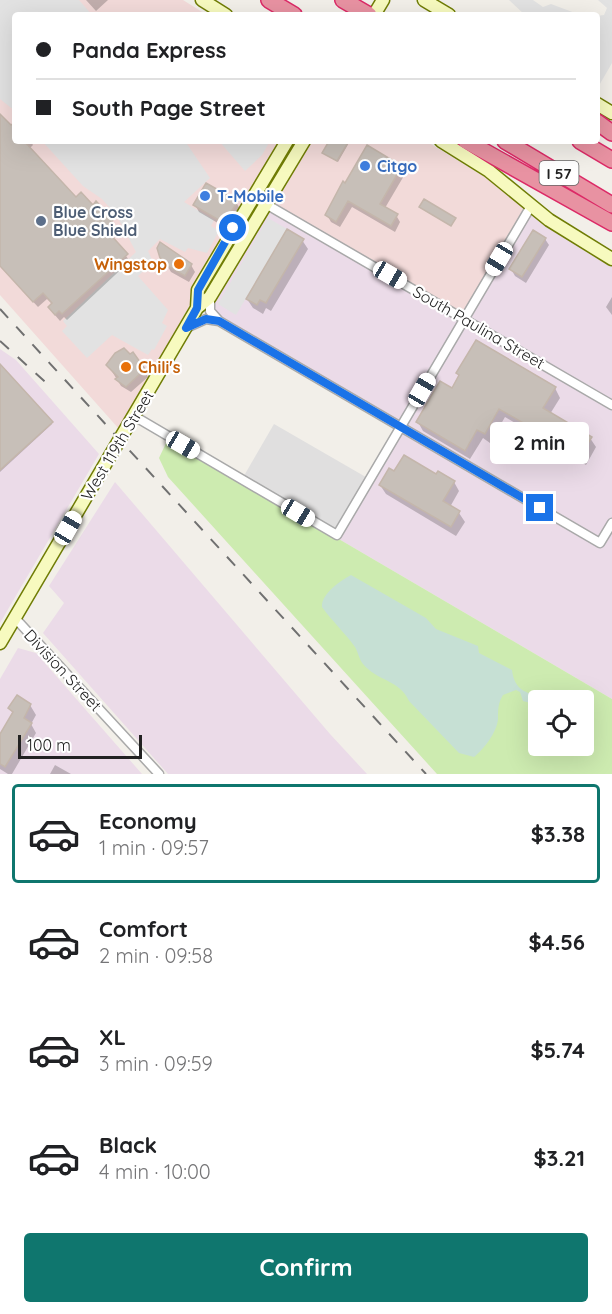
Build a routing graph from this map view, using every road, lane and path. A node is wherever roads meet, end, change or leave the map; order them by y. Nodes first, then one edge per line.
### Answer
1 (202, 0) edge
2 (269, 0) edge
3 (343, 0) edge
4 (424, 0) edge
5 (221, 12) edge
6 (289, 12) edge
7 (364, 12) edge
8 (444, 12) edge
9 (285, 144) edge
10 (302, 144) edge
11 (446, 144) edge
12 (471, 144) edge
13 (510, 144) edge
14 (585, 144) edge
15 (612, 160) edge
16 (252, 196) junction
17 (266, 204) junction
18 (612, 205) edge
19 (531, 206) junction
20 (612, 223) edge
21 (612, 259) edge
22 (210, 297) junction
23 (197, 308) junction
24 (464, 317) junction
25 (219, 321) junction
26 (186, 328) junction
27 (612, 405) edge
28 (134, 416) junction
29 (401, 426) junction
30 (612, 523) edge
31 (15, 618) junction
32 (0, 643) edge
33 (159, 774) edge

1 - 5 street
2 - 6 highway
3 - 7 highway
4 - 8 street
9 - 16 street, West 119th Street
10 - 17 street, West 119th Street
11 - 19 street
12 - 20 highway
13 - 18 highway, I 57
14 - 15 highway, I 57
16 - 17 street, South Paulina Street
16 - 23 street, West 119th Street
17 - 22 street, West 119th Street
17 - 24 street, South Paulina Street
19 - 21 street
19 - 24 street
22 - 23 street, West 119th Street
22 - 25 street
23 - 26 street, West 119th Street
24 - 27 street, South Paulina Street
24 - 29 street
25 - 26 street
25 - 29 street
26 - 28 street, West 119th Street
28 - 29 street
28 - 31 street, West 119th Street
29 - 30 street
31 - 32 street, West 119th Street
31 - 33 street, Division Street

